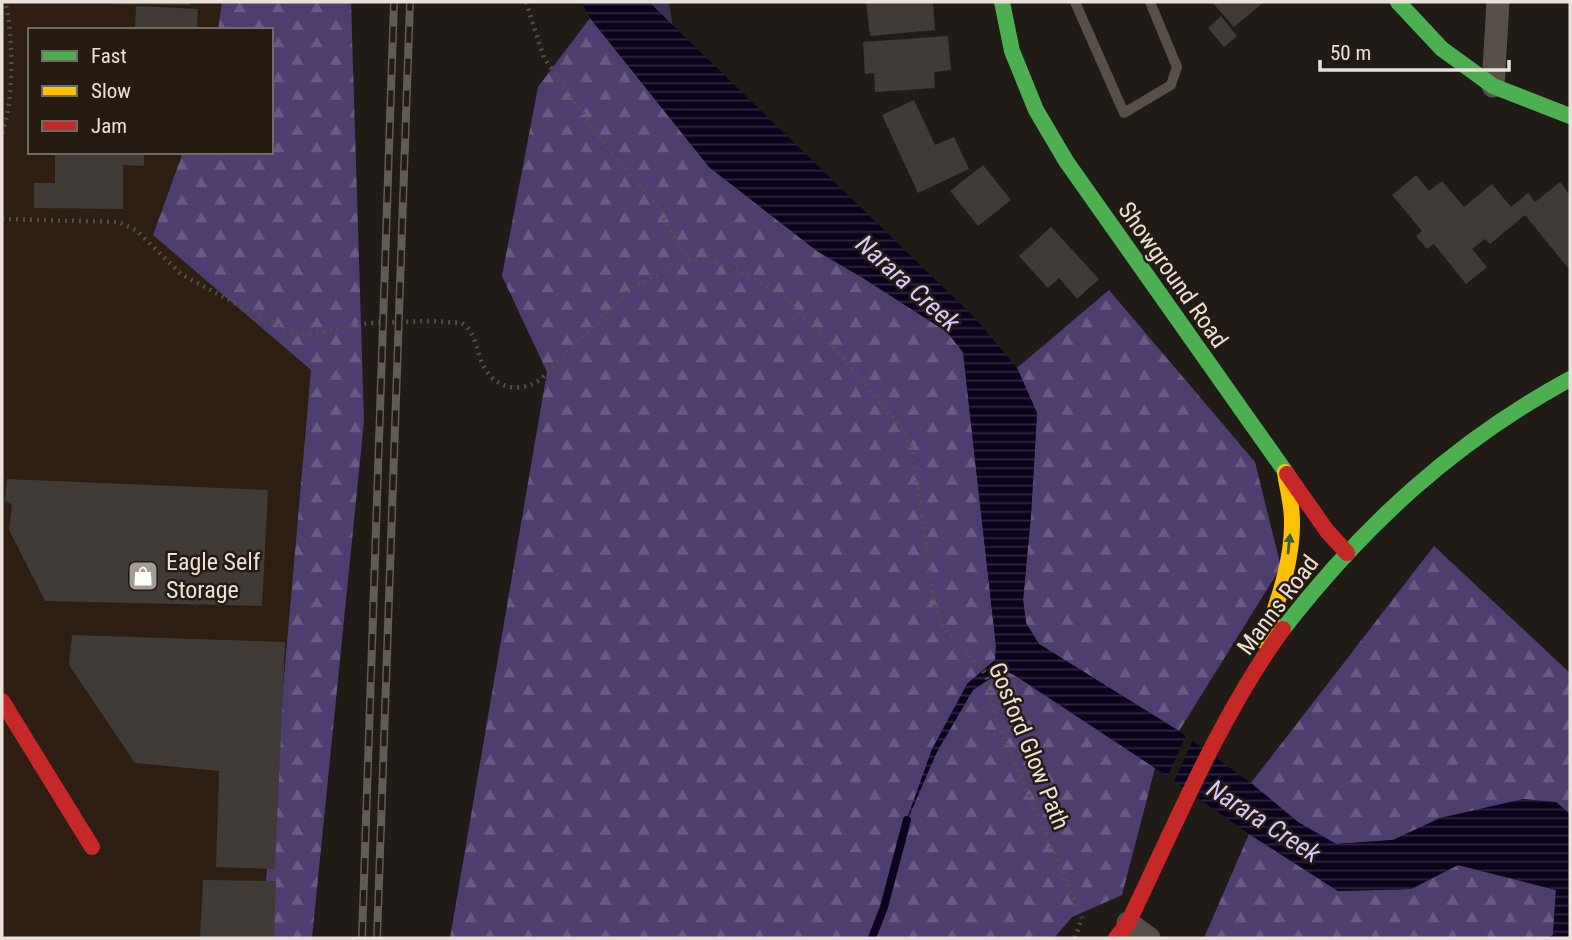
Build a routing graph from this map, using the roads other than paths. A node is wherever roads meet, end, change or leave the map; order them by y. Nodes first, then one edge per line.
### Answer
1 (1002, 2) edge
2 (1075, 2) edge
3 (1150, 2) edge
4 (1398, 2) edge
5 (1498, 2) edge
6 (1493, 86) junction
7 (1570, 116) edge
8 (1570, 379) edge
9 (1285, 472) junction
10 (1347, 553) junction
11 (1251, 680) junction
12 (2, 701) edge
13 (92, 847) dead end
14 (1122, 930) edge
15 (1149, 938) edge

1 - 9 street, Showground Road
2 - 3 lane
4 - 6 street
5 - 6 street
6 - 7 street
8 - 10 street, Manns Road
9 - 10 street, Showground Road
11 -> 9 street
10 - 11 street, Manns Road
11 - 14 street, Manns Road
12 - 13 street
14 - 15 street

